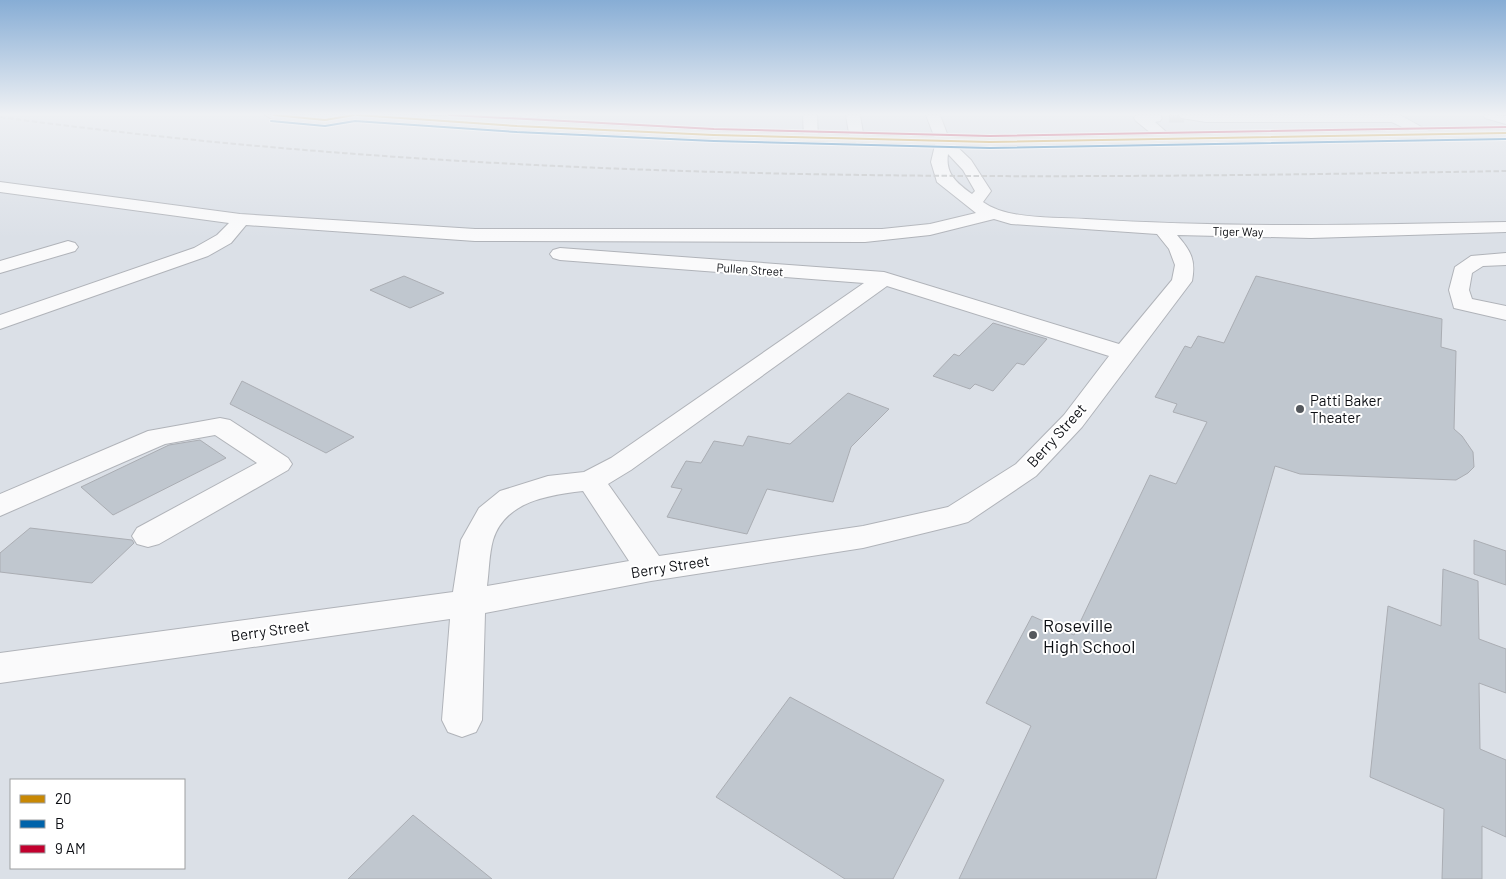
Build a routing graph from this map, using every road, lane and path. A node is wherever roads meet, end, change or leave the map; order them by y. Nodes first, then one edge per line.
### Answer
1 (940, 156) edge
2 (960, 156) edge
3 (0, 187) edge
4 (973, 204) junction
5 (993, 214) junction
6 (240, 219) junction
7 (1164, 229) junction
8 (1502, 230) edge
9 (68, 247) dead end
10 (386, 248) dead end
11 (1506, 259) edge
12 (0, 267) edge
13 (884, 278) junction
14 (1506, 313) edge
15 (0, 322) edge
16 (1124, 353) junction
17 (590, 481) junction
18 (0, 506) edge
19 (148, 536) dead end
20 (650, 569) junction
21 (468, 602) junction
22 (0, 668) edge
23 (462, 720) dead end

1 - 4 street, Tiger Way
2 - 4 street
3 - 6 street
4 - 5 street, Tiger Way
5 - 6 street
5 - 7 street, Tiger Way
6 - 15 street
7 - 8 street, Tiger Way
7 - 16 street, Berry Street
9 - 12 street
10 - 13 street, Pullen Street
11 - 14 street
13 - 16 street, Pullen Street
13 - 17 street
16 - 20 street, Berry Street
17 - 20 street
17 - 21 street
18 - 19 street
20 - 21 street, Berry Street
21 - 22 street, Berry Street
21 - 23 street

